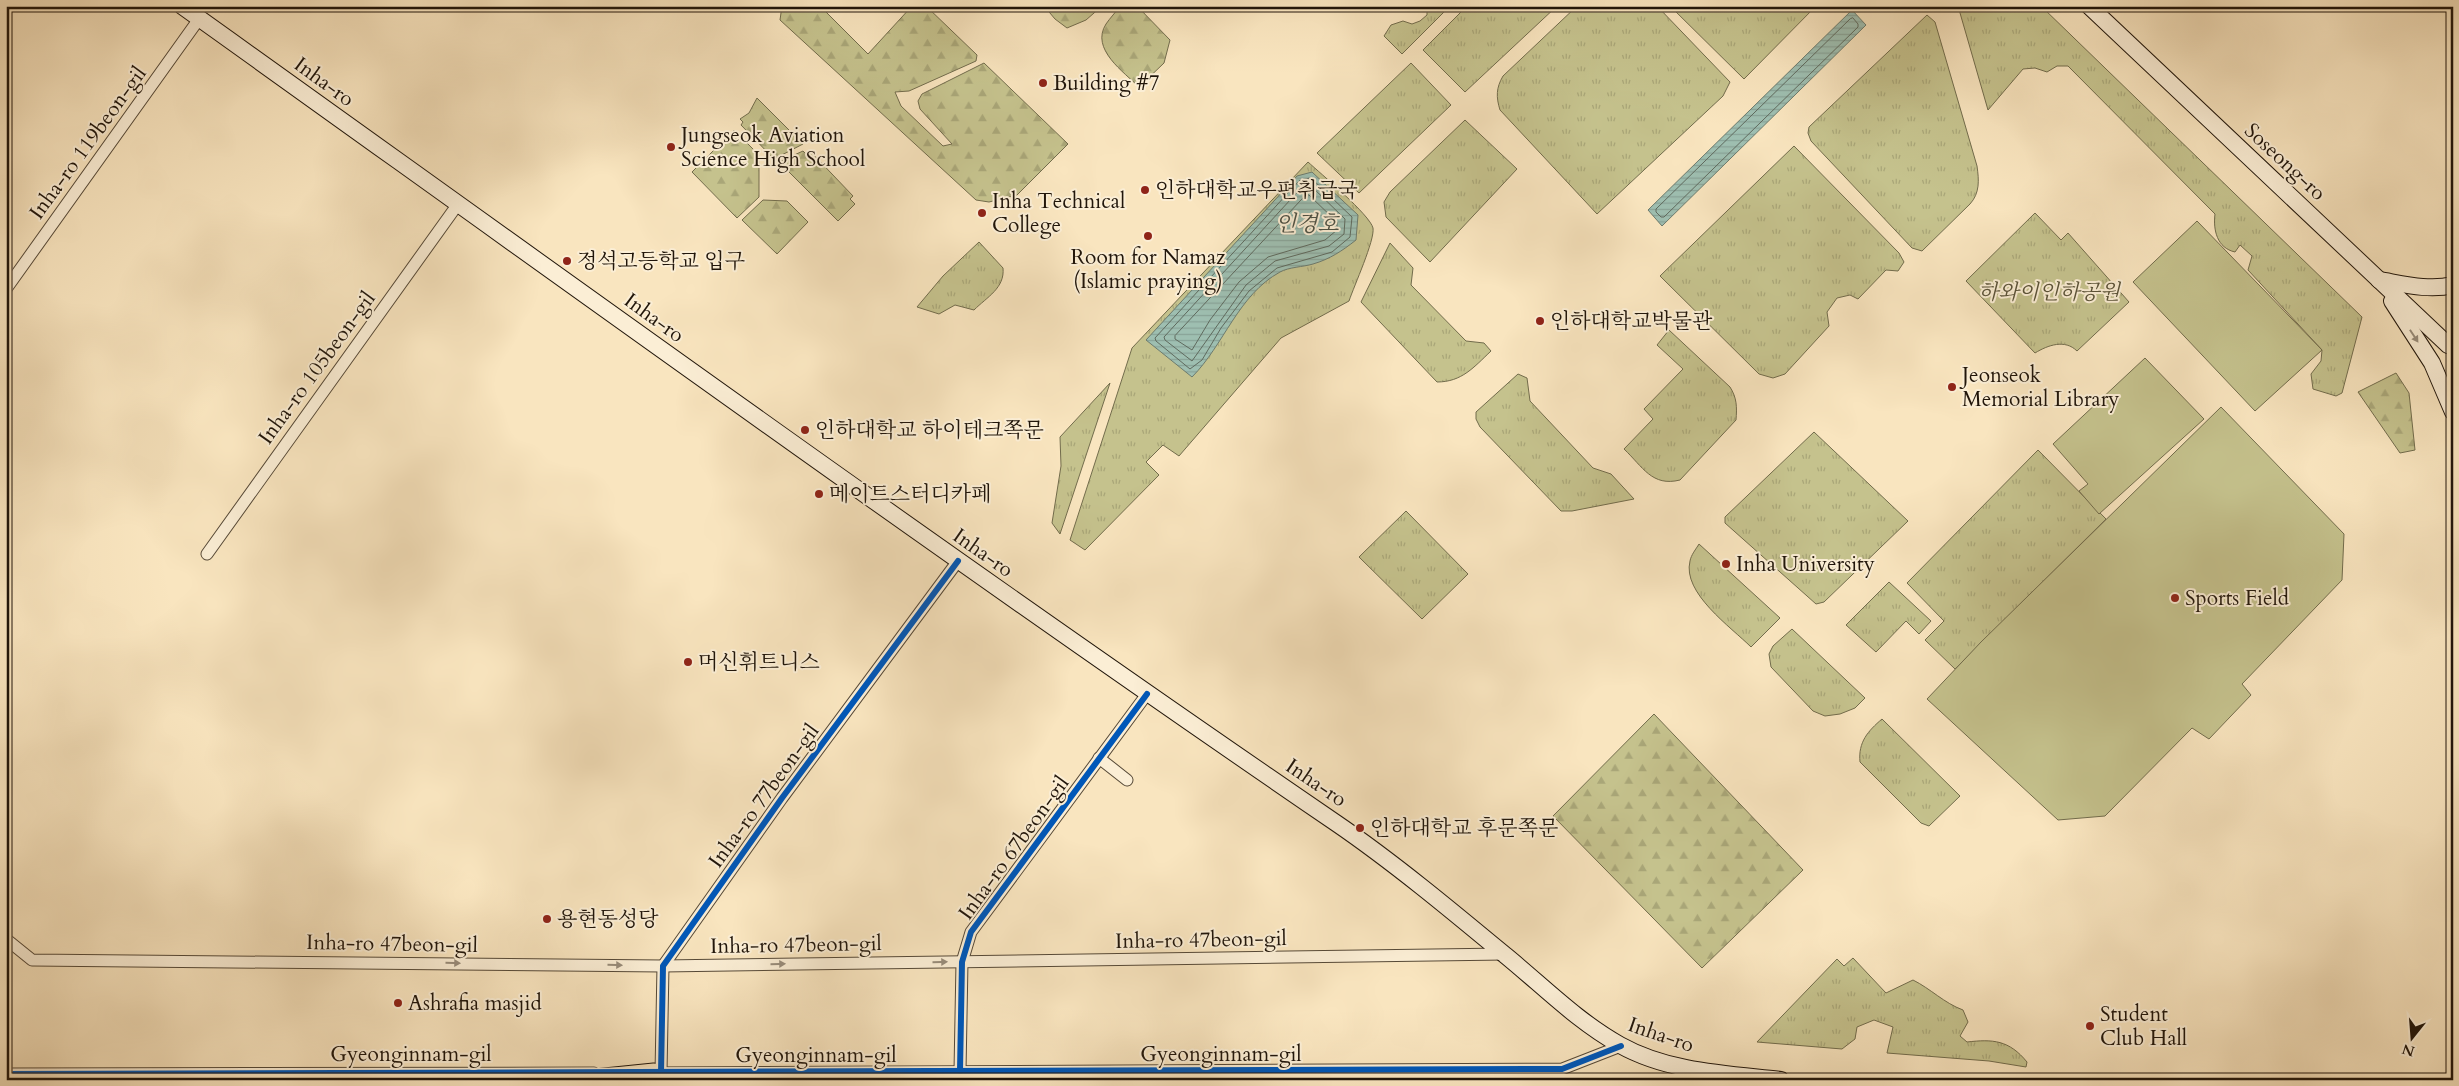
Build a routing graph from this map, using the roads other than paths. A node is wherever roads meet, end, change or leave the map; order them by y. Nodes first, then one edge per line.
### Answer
1 (182, 6) edge
2 (2089, 6) edge
3 (200, 19) junction
4 (458, 204) junction
5 (2379, 280) junction
6 (2453, 285) edge
7 (6, 289) edge
8 (2453, 347) edge
9 (2453, 412) edge
10 (207, 554) dead end
11 (958, 561) junction
12 (1147, 694) junction
13 (1099, 758) junction
14 (1127, 780) dead end
15 (6, 939) edge
16 (1505, 954) junction
17 (962, 962) junction
18 (663, 966) junction
19 (1621, 1046) junction
20 (960, 1071) junction
21 (658, 1073) junction
22 (6, 1074) edge
23 (585, 1080) edge
24 (1781, 1080) edge

1 - 3 main road, Inha-ro
2 - 5 main road, Soseong-ro
3 - 4 main road, Inha-ro
3 - 7 street, Inha-ro 119beon-gil
4 - 10 street, Inha-ro 105beon-gil
4 - 11 main road, Inha-ro
5 - 6 main road
5 - 8 main road, Soseong-ro
5 -> 9 main road
11 - 12 main road, Inha-ro
11 - 18 street, Inha-ro 77beon-gil
12 - 13 street, Inha-ro 67beon-gil
12 - 16 main road, Inha-ro
13 - 14 street
13 - 17 street, Inha-ro 67beon-gil
15 -> 18 street, Inha-ro 47beon-gil
16 - 17 street, Inha-ro 47beon-gil
16 - 19 main road, Inha-ro
18 -> 17 street, Inha-ro 47beon-gil
17 - 20 street, Inha-ro 67beon-gil
18 - 21 street
19 - 20 street, Gyeonginnam-gil
19 - 24 main road, Inha-ro
20 - 21 street, Gyeonginnam-gil
21 - 22 street, Gyeonginnam-gil
21 - 23 highway

